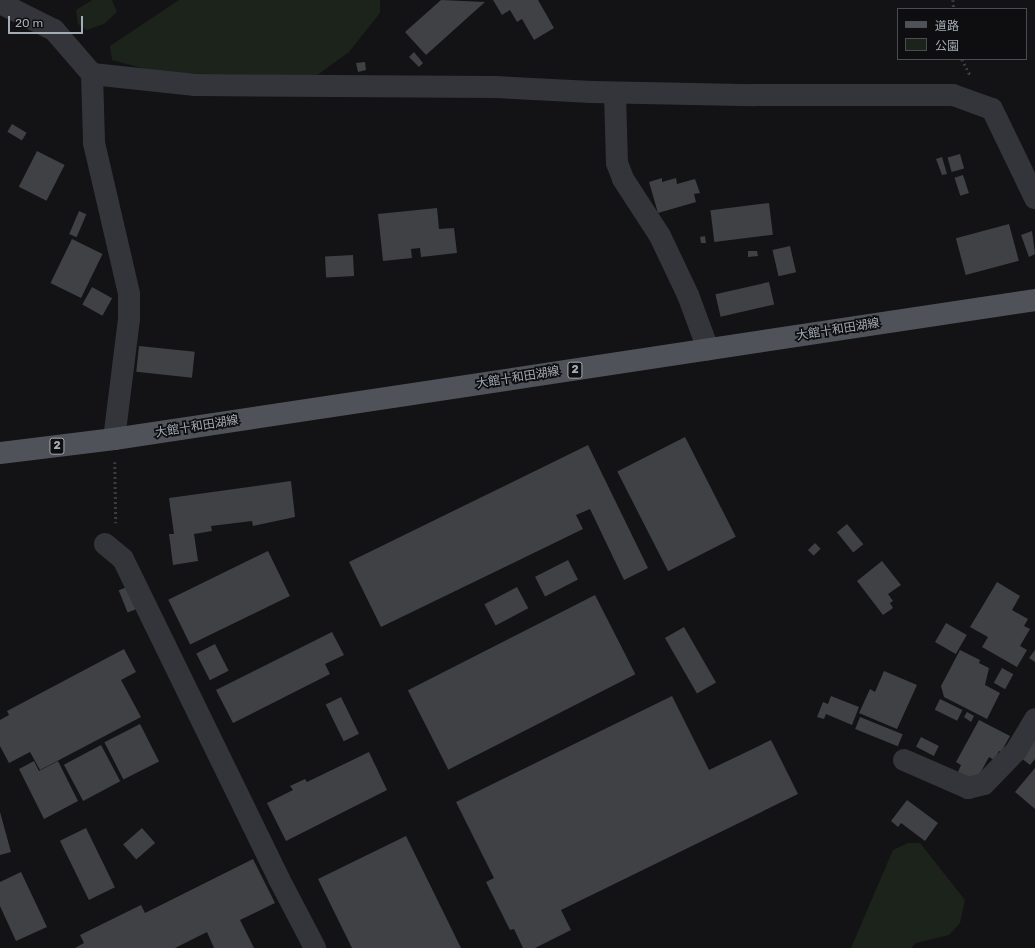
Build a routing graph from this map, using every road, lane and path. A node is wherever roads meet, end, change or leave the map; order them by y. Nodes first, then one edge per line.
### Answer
1 (0, 3) edge
2 (92, 74) junction
3 (615, 92) junction
4 (1035, 198) edge
5 (1035, 300) edge
6 (708, 350) junction
7 (114, 439) junction
8 (0, 453) edge
9 (110, 548) joint
10 (1035, 719) edge
11 (904, 760) dead end
12 (315, 948) edge

1 - 2 street
2 - 3 street
2 - 7 street
3 - 4 street
3 - 6 street
5 - 6 main road, 大館十和田湖線 / 2
6 - 7 main road, 大館十和田湖線 / 2
7 - 8 main road, 大館十和田湖線 / 2
7 - 9 path
9 - 12 street
10 - 11 street

